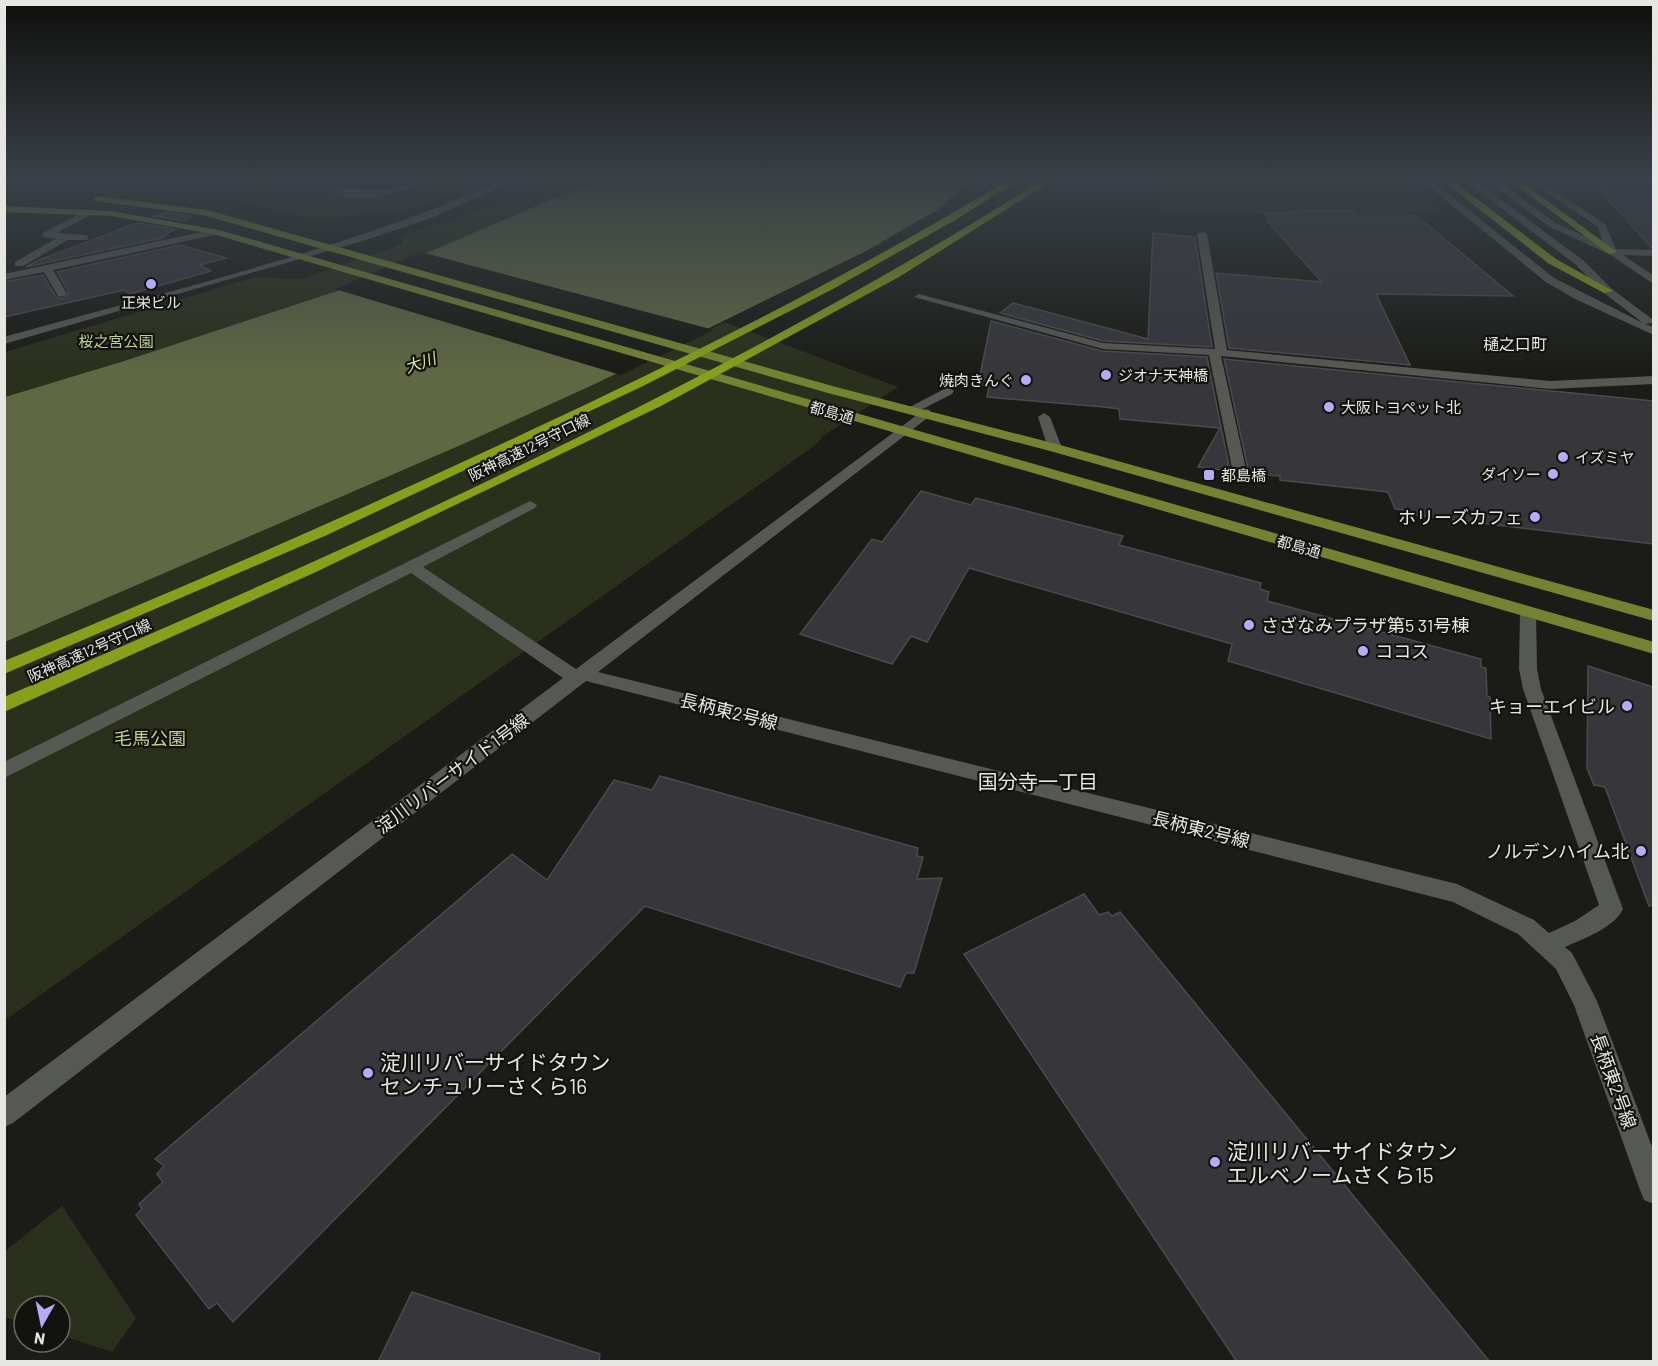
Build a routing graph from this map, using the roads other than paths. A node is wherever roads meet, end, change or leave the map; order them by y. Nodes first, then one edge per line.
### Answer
1 (54, 244) edge
2 (161, 244) edge
3 (255, 244) edge
4 (313, 244) edge
5 (341, 244) edge
6 (905, 244) edge
7 (945, 244) edge
8 (1203, 244) edge
9 (1505, 244) edge
10 (1529, 244) edge
11 (1554, 244) edge
12 (1594, 244) edge
13 (1601, 244) edge
14 (1609, 244) edge
15 (328, 248) junction
16 (1612, 252) junction
17 (1653, 253) edge
18 (296, 256) junction
19 (19, 264) dead end
20 (47, 268) junction
21 (4, 278) edge
22 (1653, 281) edge
23 (1608, 291) junction
24 (62, 294) dead end
25 (919, 297) dead end
26 (1653, 326) edge
27 (1653, 332) edge
28 (4, 341) edge
29 (1218, 353) junction
30 (1653, 380) edge
31 (948, 391) dead end
32 (910, 410) junction
33 (925, 413) junction
34 (1044, 417) dead end
35 (900, 431) junction
36 (1055, 448) junction
37 (1241, 478) dead end
38 (530, 505) dead end
39 (411, 566) junction
40 (1528, 612) junction
41 (1653, 616) edge
42 (1653, 648) edge
43 (4, 668) edge
44 (579, 676) junction
45 (4, 705) edge
46 (4, 771) edge
47 (1548, 944) junction
48 (4, 1114) edge
49 (1653, 1190) edge

1 - 19 street
2 - 20 street
3 - 18 main road, 都島通
4 - 15 main road, 都島通
5 - 15 street
6 - 43 highway, 阪神高速12号守口線
7 - 45 highway, 阪神高速12号守口線
8 - 29 street
9 - 27 street
10 - 23 highway
11 - 23 street
12 - 16 street
13 - 16 highway
14 - 16 street
15 - 18 street
15 - 32 main road, 都島通
16 - 17 street
16 - 22 street
18 - 28 street
18 - 35 main road, 都島通
20 - 21 street
20 - 24 street
23 - 26 street
25 - 29 street
29 - 30 street
29 - 37 street
31 - 32 street
32 - 33 main road, 都島通
33 - 35 street, 淀川リバーサイド1号線
33 - 36 main road, 都島通
34 - 36 street
35 - 40 main road, 都島通
35 - 44 street, 淀川リバーサイド1号線
36 - 41 main road, 都島通
38 - 39 street
39 - 44 street
39 - 46 street
40 - 42 main road, 都島通
40 - 47 street
44 - 47 street, 長柄東2号線
44 - 48 street, 淀川リバーサイド1号線
47 - 49 street, 長柄東2号線

